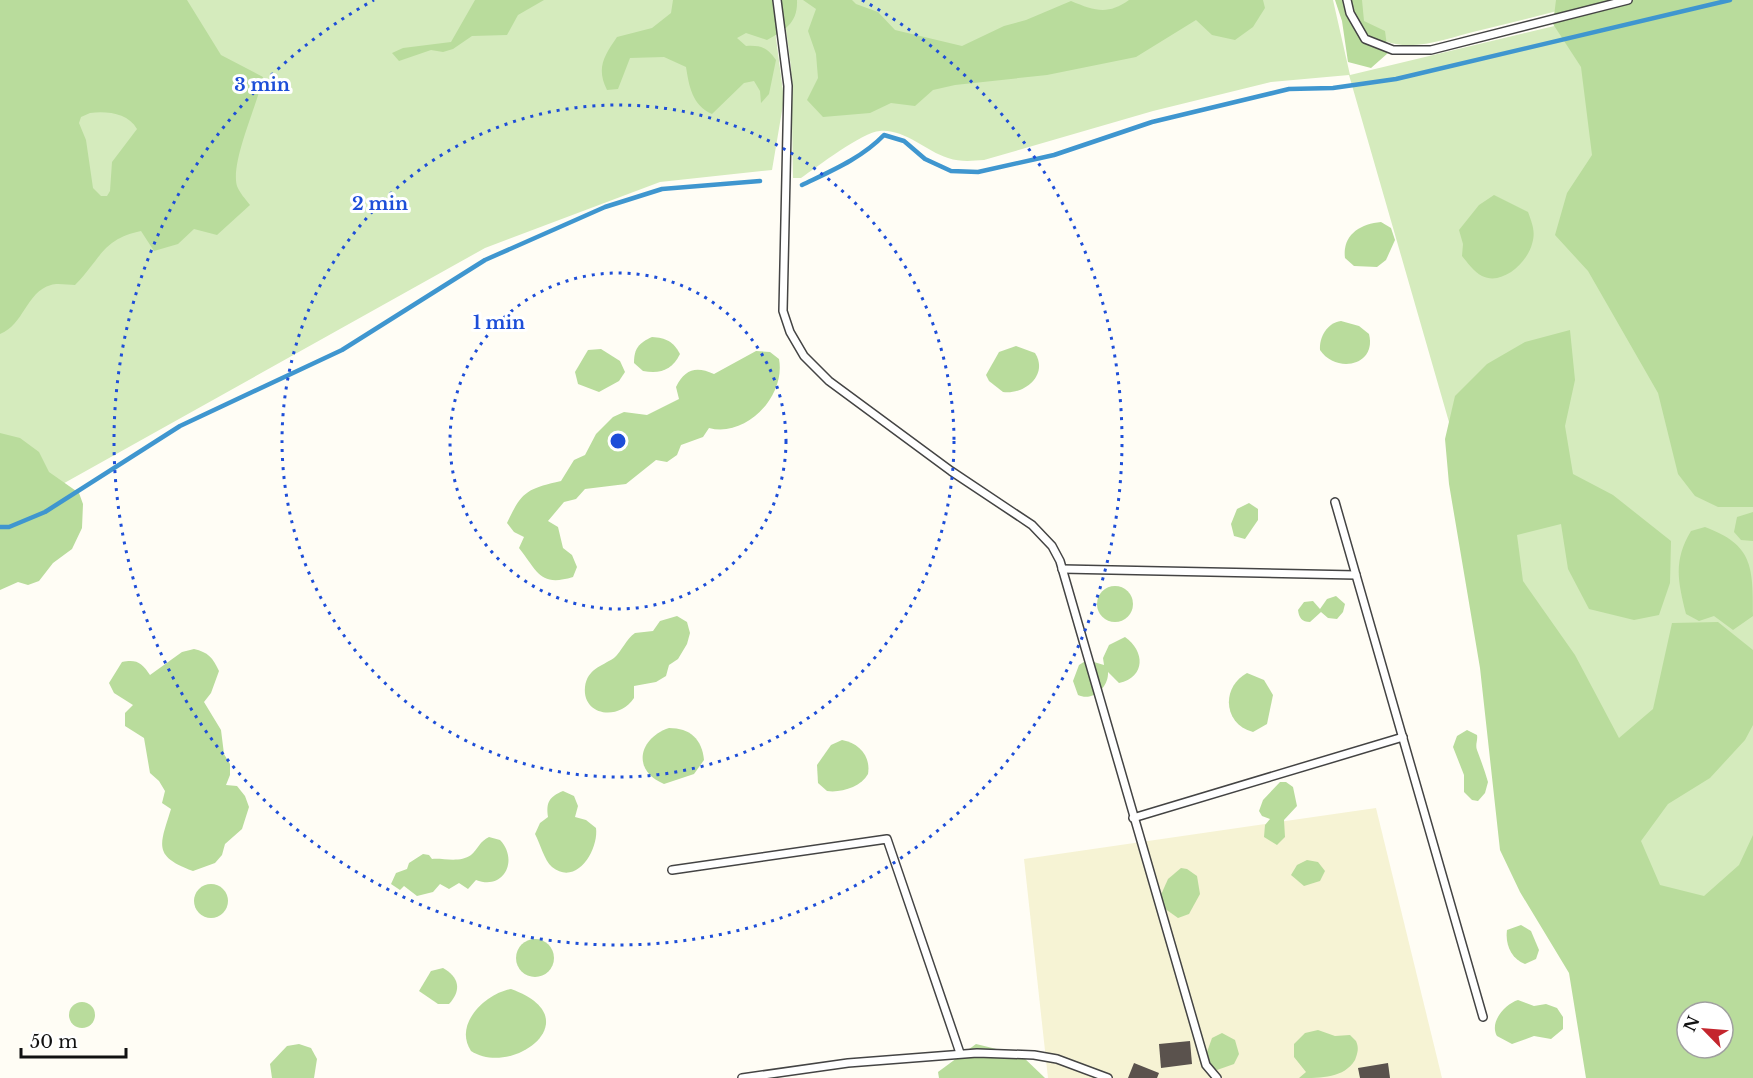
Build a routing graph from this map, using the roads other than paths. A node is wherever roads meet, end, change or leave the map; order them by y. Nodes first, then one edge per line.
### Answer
1 (777, 0) edge
2 (1347, 0) edge
3 (1628, 0) edge
4 (1335, 502) dead end
5 (1062, 569) junction
6 (1356, 575) junction
7 (1403, 736) junction
8 (1133, 818) junction
9 (672, 870) dead end
10 (1483, 1017) dead end
11 (960, 1053) junction
12 (742, 1078) edge
13 (1108, 1078) edge
14 (1217, 1078) edge

1 - 5 lane
2 - 3 lane
4 - 6 lane
5 - 6 lane
5 - 8 lane
6 - 7 lane
7 - 8 lane
7 - 10 lane
8 - 14 lane
9 - 11 lane
11 - 12 lane
11 - 13 lane

